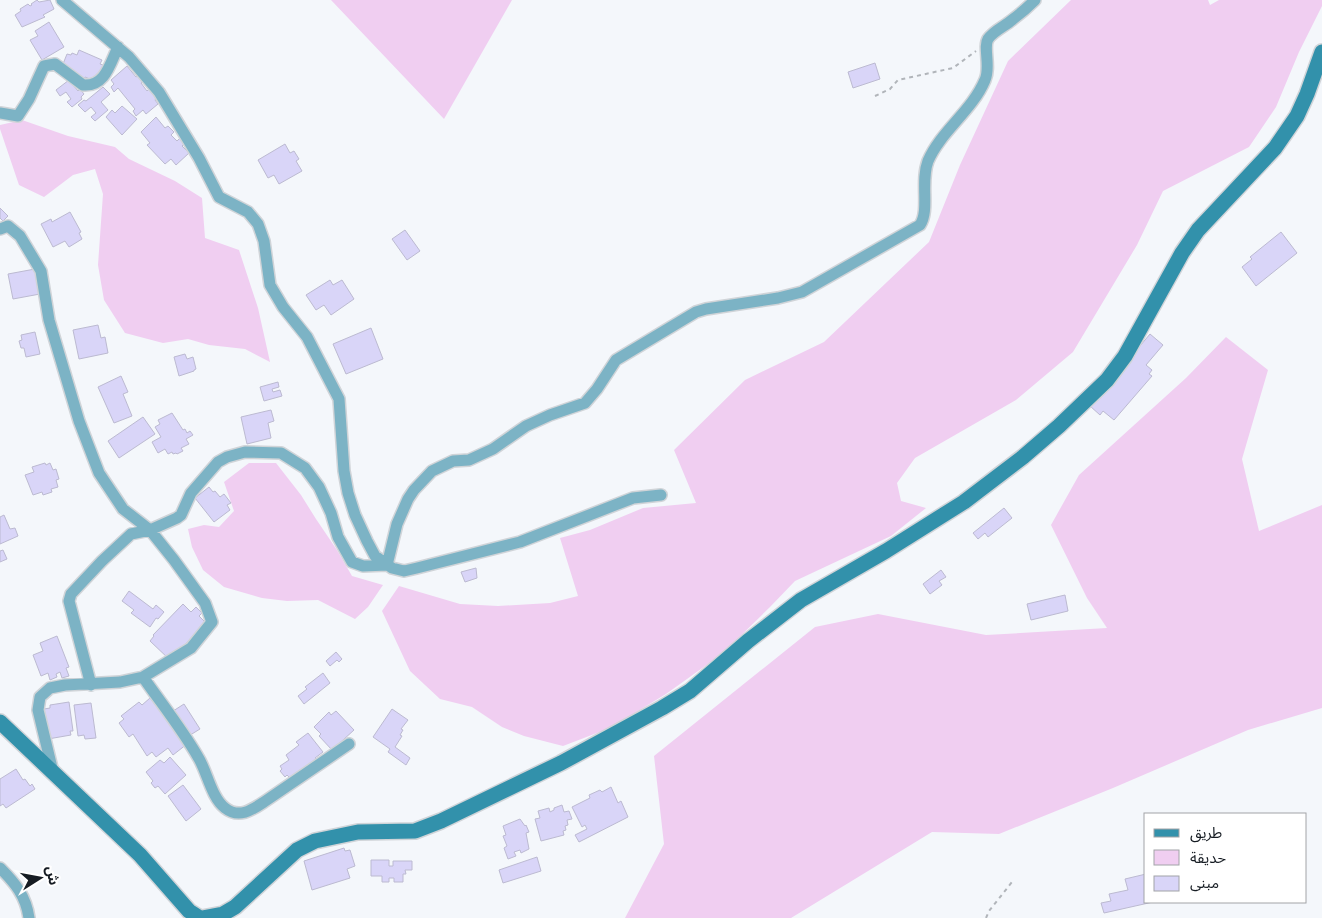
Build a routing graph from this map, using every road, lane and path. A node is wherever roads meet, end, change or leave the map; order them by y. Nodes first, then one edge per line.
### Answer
1 (62, 0) edge
2 (1035, 0) edge
3 (986, 44) junction
4 (118, 48) junction
5 (1322, 52) edge
6 (875, 96) dead end
7 (0, 113) edge
8 (0, 229) edge
9 (661, 495) dead end
10 (150, 530) junction
11 (387, 565) junction
12 (143, 677) junction
13 (91, 685) junction
14 (0, 722) edge
15 (349, 744) dead end
16 (54, 774) junction
17 (0, 868) edge
18 (1012, 882) dead end
19 (29, 918) edge
20 (201, 918) edge
21 (986, 918) edge

1 - 4 street
2 - 3 street
3 - 6 path
3 - 11 street
4 - 7 street
4 - 11 street
5 - 20 main road
8 - 10 street
9 - 11 street
10 - 11 street
10 - 12 street
10 - 13 street
12 - 13 street
12 - 15 street
13 - 16 street
14 - 16 main road
16 - 20 main road
17 - 19 street
18 - 21 path

